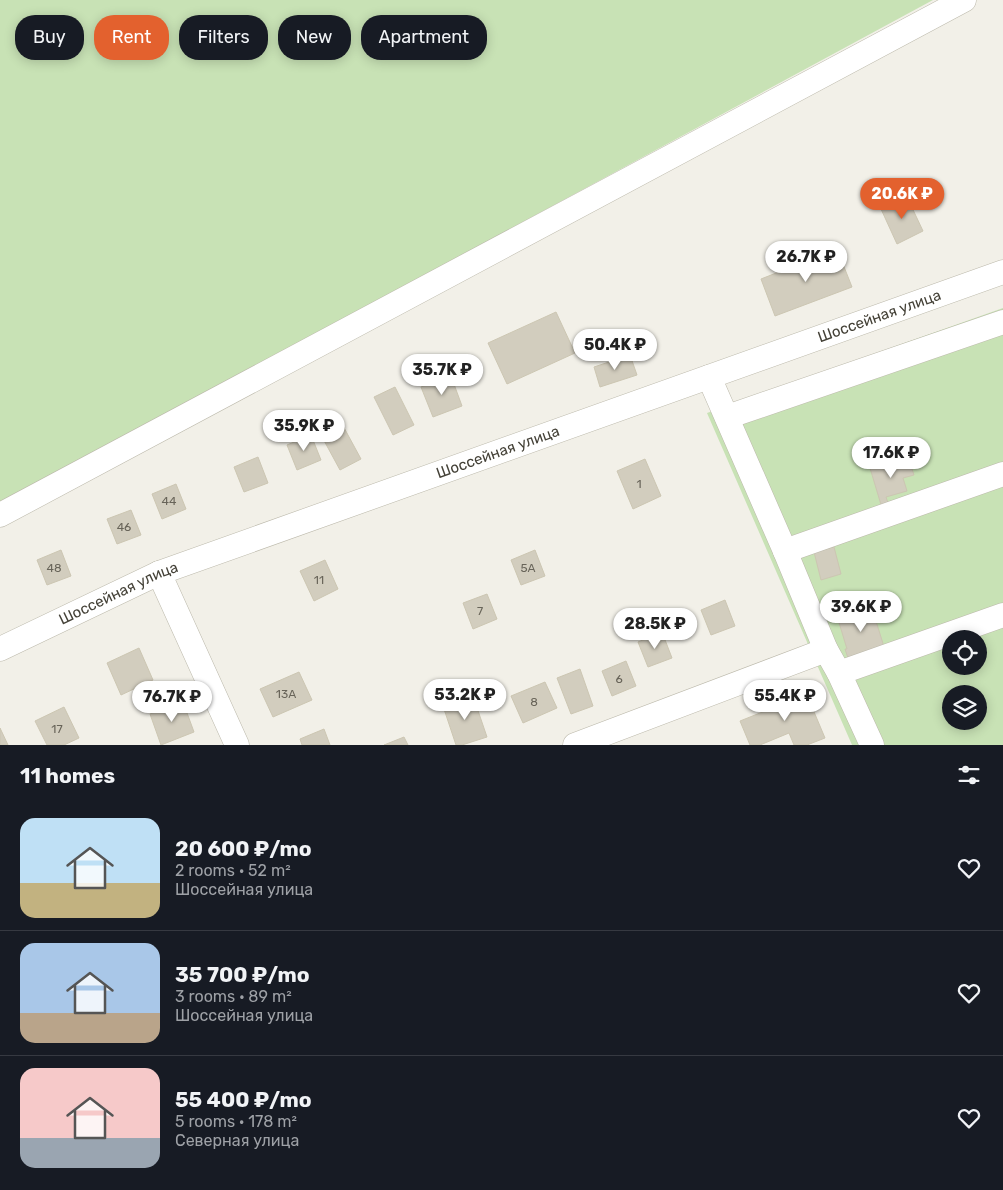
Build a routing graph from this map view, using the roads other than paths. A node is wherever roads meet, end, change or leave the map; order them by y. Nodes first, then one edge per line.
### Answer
1 (964, 0) edge
2 (1003, 272) edge
3 (1003, 322) edge
4 (709, 376) junction
5 (727, 418) junction
6 (1003, 474) edge
7 (0, 515) edge
8 (784, 551) junction
9 (159, 573) junction
10 (1003, 616) edge
11 (0, 649) edge
12 (826, 650) junction
13 (839, 672) junction
14 (237, 745) edge
15 (575, 745) edge
16 (872, 745) edge

1 - 7 street
2 - 4 street, Шоссейная улица
3 - 5 street
4 - 5 street
4 - 9 street, Шоссейная улица
5 - 8 street
6 - 8 street
8 - 12 street
9 - 11 street, Шоссейная улица
9 - 14 street
10 - 13 street
12 - 13 street
12 - 15 street
13 - 16 street

